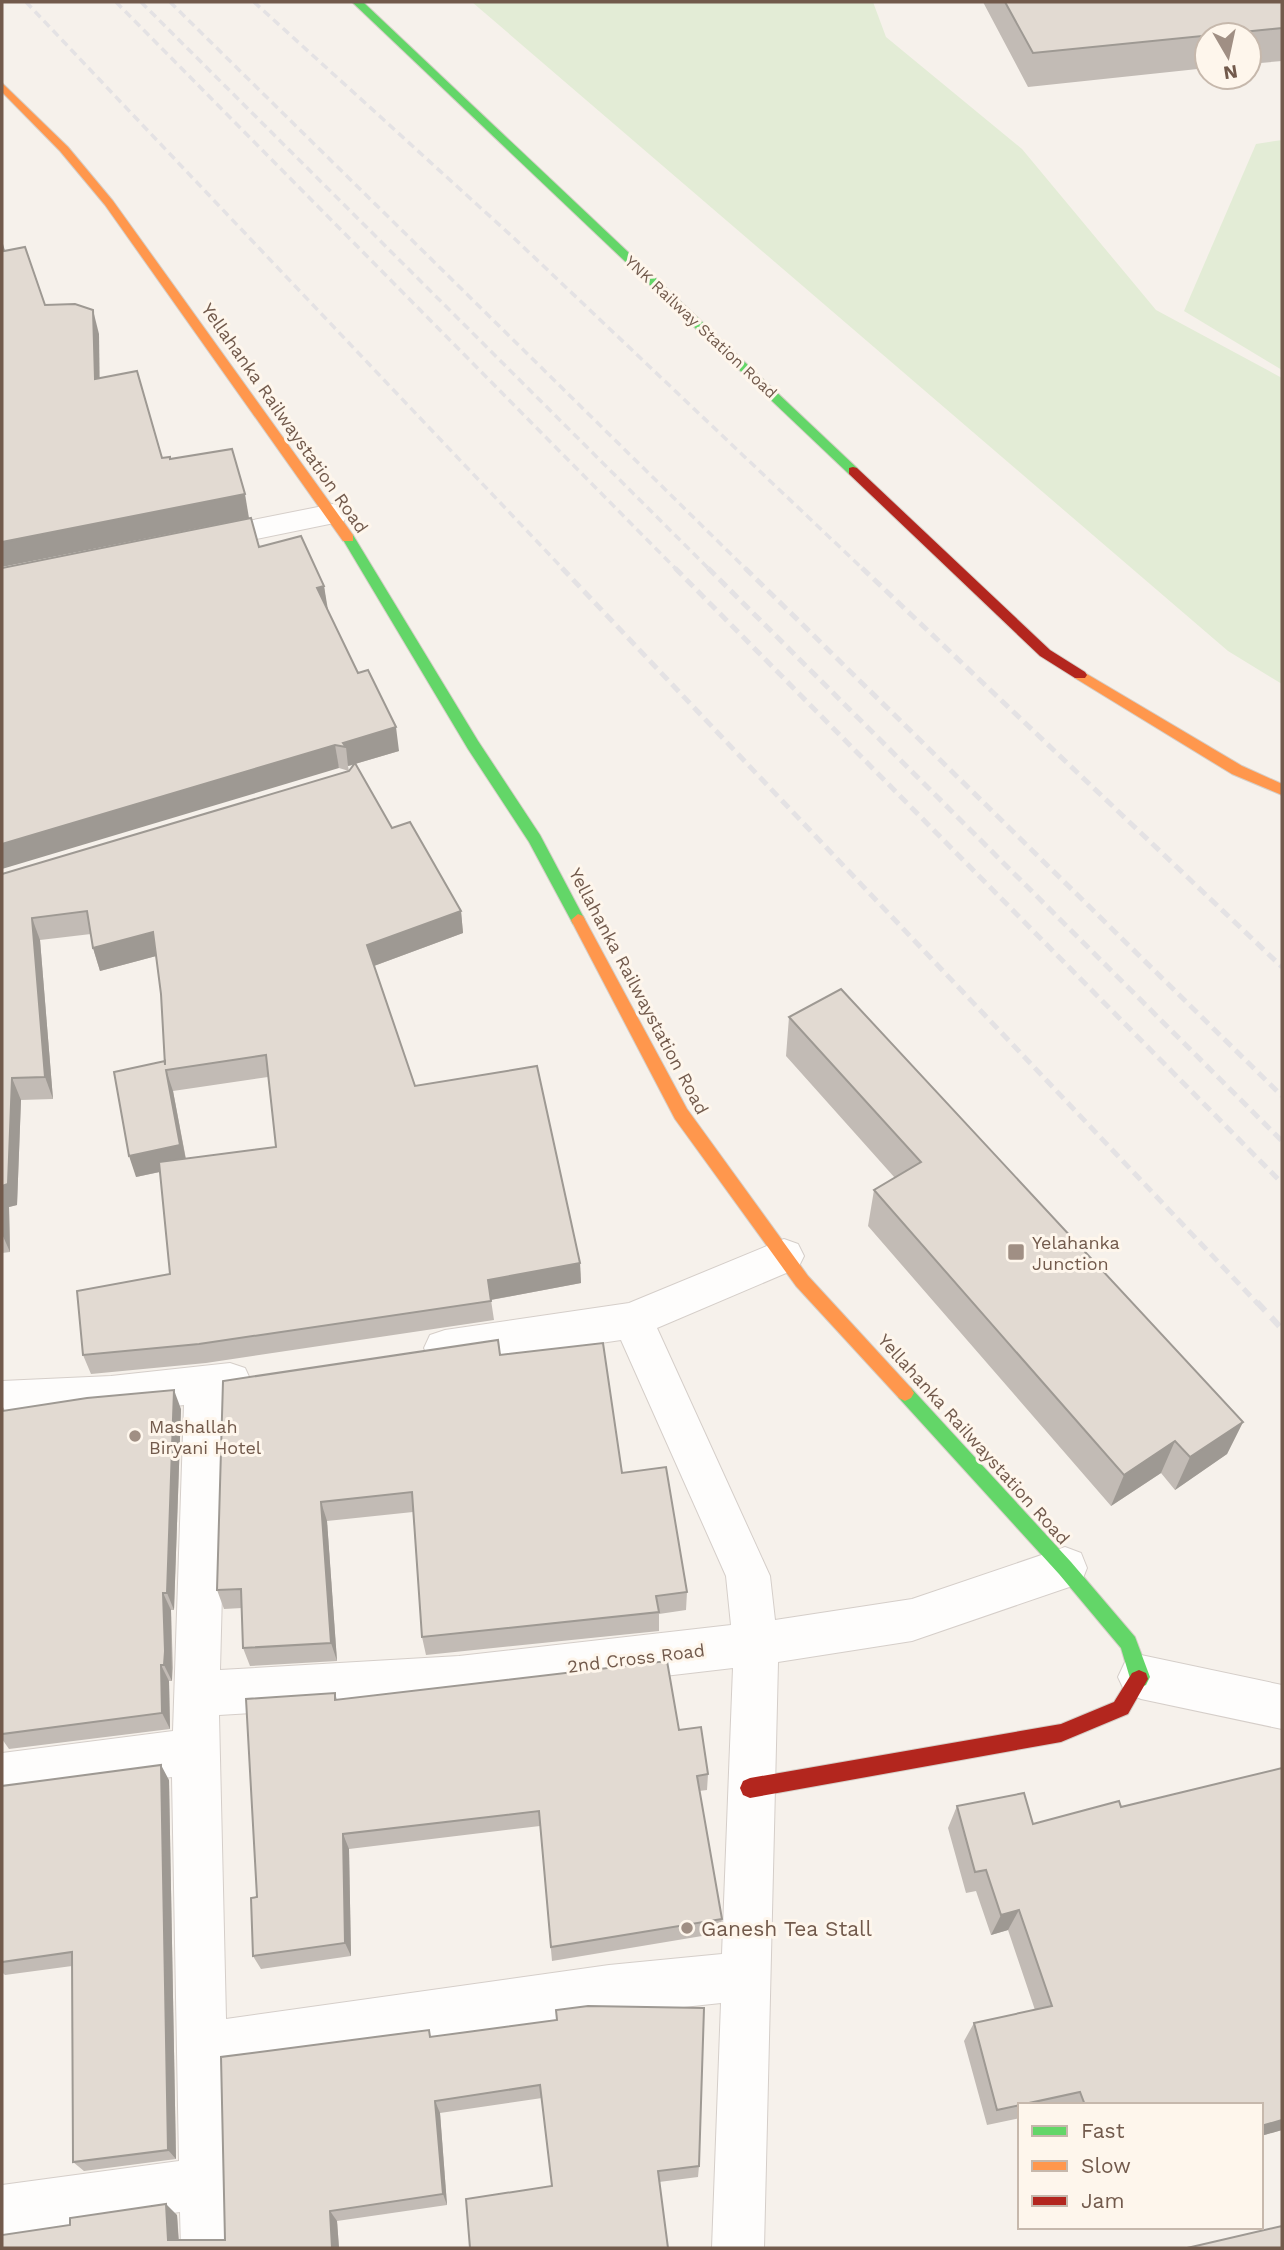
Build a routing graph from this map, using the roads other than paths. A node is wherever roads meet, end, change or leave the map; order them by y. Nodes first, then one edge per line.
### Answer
1 (357, 2) edge
2 (2, 86) edge
3 (333, 514) junction
4 (174, 546) edge
5 (1282, 790) edge
6 (784, 1256) junction
7 (632, 1320) junction
8 (412, 1353) edge
9 (261, 1376) edge
10 (206, 1385) junction
11 (2, 1400) edge
12 (1065, 1567) junction
13 (756, 1644) junction
14 (1141, 1677) junction
15 (197, 1693) junction
16 (1282, 1707) edge
17 (195, 1751) junction
18 (2, 1776) edge
19 (750, 1787) junction
20 (746, 1976) junction
21 (203, 2047) junction
22 (206, 2183) junction
23 (2, 2211) edge
24 (206, 2248) edge
25 (737, 2248) edge

1 - 5 street, YNK Railway Station Road
2 - 3 street, Yellahanka Railwaystation Road
3 - 4 street
3 - 6 street, Yellahanka Railwaystation Road
6 - 7 street
6 - 12 street, Yellahanka Railwaystation Road
7 - 8 street
7 - 13 street
9 - 10 street
10 - 11 street
10 - 15 street
12 - 13 street, 2nd Cross Road
12 - 14 street, Yellahanka Railwaystation Road
13 - 15 street, 2nd Cross Road
13 - 19 street
14 - 16 street
14 - 19 street
15 - 17 street
17 - 18 street
17 - 21 street
19 - 20 street
20 - 21 street
20 - 25 street
21 - 22 street
22 - 23 street
22 - 24 street

